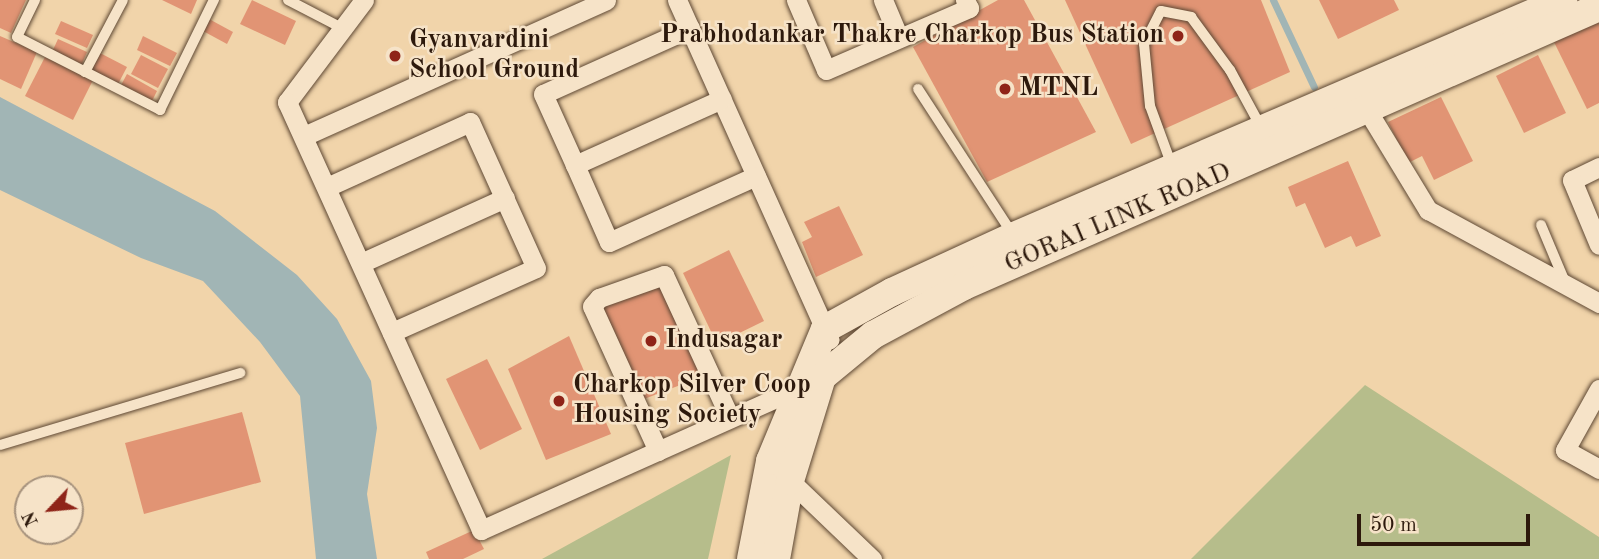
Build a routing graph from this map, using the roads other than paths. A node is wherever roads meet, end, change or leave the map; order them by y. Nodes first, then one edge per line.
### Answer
1 (35, 0) edge
2 (123, 0) edge
3 (214, 0) edge
4 (288, 0) edge
5 (364, 0) edge
6 (606, 0) edge
7 (677, 0) edge
8 (796, 0) edge
9 (883, 0) edge
10 (965, 0) edge
11 (1580, 5) edge
12 (342, 28) junction
13 (690, 28) junction
14 (899, 38) junction
15 (85, 72) junction
16 (1355, 87) junction
17 (918, 89) dead end
18 (722, 99) junction
19 (1366, 112) junction
20 (304, 136) junction
21 (1268, 140) junction
22 (575, 165) junction
23 (1599, 167) edge
24 (756, 176) junction
25 (1178, 179) junction
26 (327, 187) junction
27 (505, 198) junction
28 (1541, 225) dead end
29 (1014, 236) junction
30 (1599, 245) edge
31 (361, 263) junction
32 (1566, 286) junction
33 (1599, 303) edge
34 (825, 328) junction
35 (392, 332) junction
36 (240, 373) dead end
37 (820, 376) junction
38 (1599, 388) edge
39 (730, 418) junction
40 (0, 445) edge
41 (657, 451) junction
42 (769, 461) junction
43 (1599, 469) edge
44 (790, 481) junction
45 (751, 559) edge
46 (776, 559) edge
47 (872, 559) edge

1 - 15 lane
2 - 15 lane
3 - 15 lane
4 - 12 lane
5 - 12 street
6 - 20 street
7 - 13 street
8 - 14 street
9 - 14 street
10 - 14 street
11 - 16 main road, GORAI LINK ROAD
11 - 19 main road, GORAI LINK ROAD
12 - 20 street
13 - 18 street
13 - 22 street
16 - 19 street
16 - 21 main road, GORAI LINK ROAD
17 - 29 lane
18 - 22 street
18 - 24 street
19 - 21 main road, GORAI LINK ROAD
19 - 32 street
20 - 26 street
21 - 25 main road, GORAI LINK ROAD
21 - 25 lane
22 - 24 street
23 - 30 street
24 - 34 street
25 - 29 main road, GORAI LINK ROAD
25 - 37 main road, GORAI LINK ROAD
26 - 27 street
26 - 31 street
27 - 31 street
27 - 35 street
28 - 32 lane
29 - 34 main road, GORAI LINK ROAD
31 - 35 street
32 - 33 street
34 - 37 main road, GORAI LINK ROAD
34 - 37 street
35 - 41 street
36 - 40 lane
37 - 39 street
37 - 42 main road, GORAI LINK ROAD
37 - 44 main road, GORAI LINK ROAD
38 - 43 street
39 - 41 street
39 - 41 street
42 - 44 street
42 - 45 main road, GORAI LINK ROAD
44 - 46 main road, GORAI LINK ROAD
44 - 47 street

